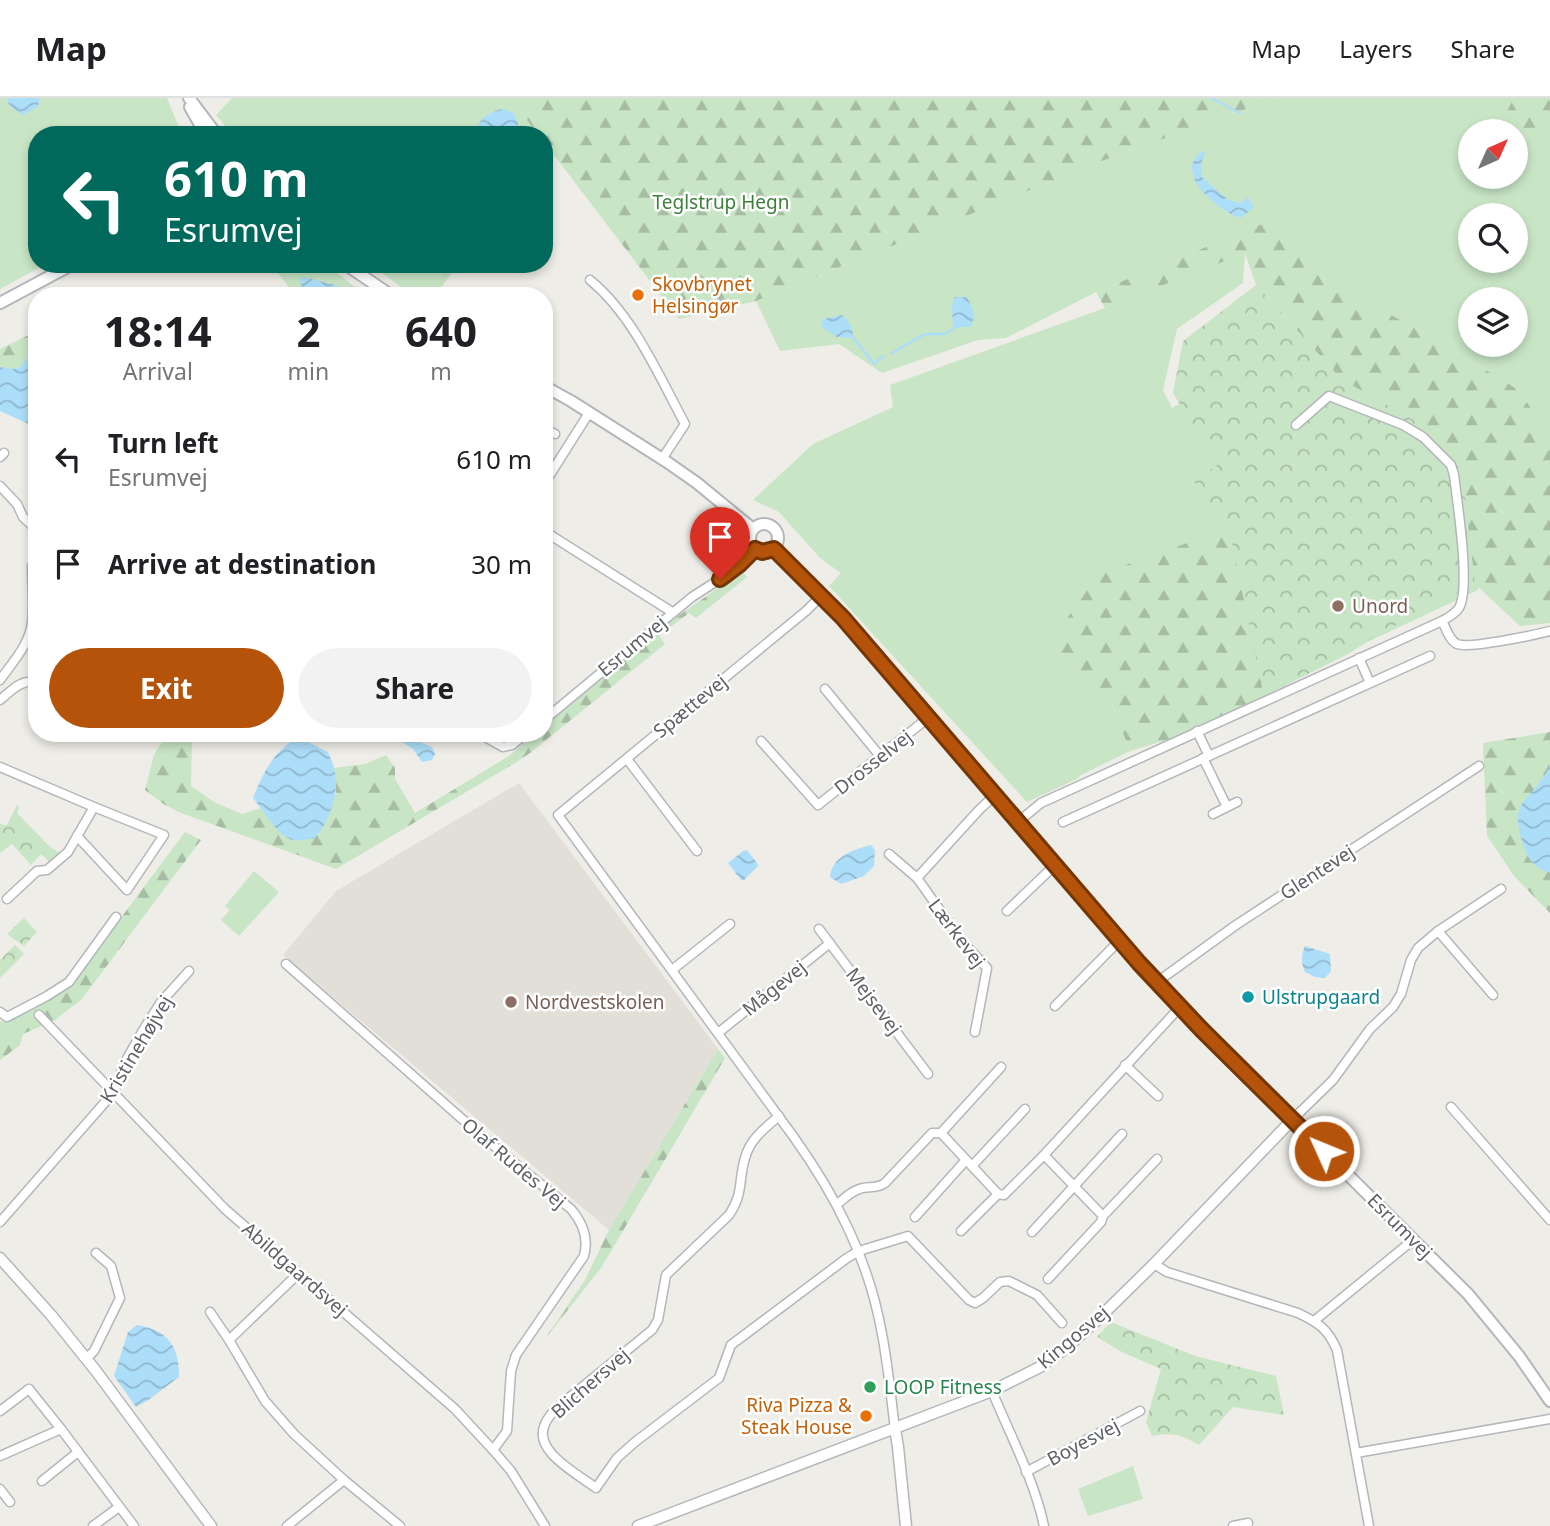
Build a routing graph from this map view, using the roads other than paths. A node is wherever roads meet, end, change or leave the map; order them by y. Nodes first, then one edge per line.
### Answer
1 (187, 98) edge
2 (201, 126) edge
3 (210, 126) edge
4 (57, 273) edge
5 (360, 273) edge
6 (363, 275) joint
7 (590, 280) dead end
8 (30, 287) edge
9 (379, 287) edge
10 (28, 288) edge
11 (0, 303) edge
12 (553, 391) edge
13 (589, 413) junction
14 (1296, 425) dead end
15 (662, 459) junction
16 (553, 470) edge
17 (0, 486) edge
18 (28, 522) edge
19 (753, 529) junction
20 (553, 537) edge
21 (755, 549) junction
22 (774, 549) junction
23 (821, 596) junction
24 (672, 612) junction
25 (1442, 621) junction
26 (1550, 631) edge
27 (28, 636) edge
28 (1430, 656) dead end
29 (1359, 658) junction
30 (0, 680) edge
31 (28, 681) edge
32 (1370, 683) junction
33 (825, 689) dead end
34 (0, 700) edge
35 (553, 712) edge
36 (928, 718) junction
37 (1198, 731) junction
38 (761, 741) dead end
39 (494, 742) edge
40 (516, 742) edge
41 (880, 755) junction
42 (1206, 757) junction
43 (627, 759) junction
44 (1479, 766) dead end
45 (0, 767) edge
46 (995, 795) junction
47 (1237, 803) dead end
48 (94, 807) junction
49 (1227, 807) junction
50 (1213, 814) dead end
51 (1018, 822) junction
52 (1063, 822) dead end
53 (77, 836) junction
54 (697, 851) dead end
55 (889, 854) dead end
56 (1055, 865) junction
57 (917, 878) junction
58 (1501, 888) dead end
59 (7, 899) dead end
60 (1007, 911) dead end
61 (116, 917) dead end
62 (730, 924) dead end
63 (820, 929) dead end
64 (1438, 931) junction
65 (1119, 941) junction
66 (830, 943) junction
67 (286, 964) dead end
68 (672, 970) junction
69 (189, 971) dead end
70 (1157, 982) junction
71 (1493, 995) dead end
72 (1055, 1006) dead end
73 (1180, 1007) junction
74 (0, 1012) edge
75 (39, 1015) dead end
76 (975, 1032) dead end
77 (718, 1033) junction
78 (1125, 1065) junction
79 (1002, 1067) dead end
80 (928, 1074) dead end
81 (114, 1092) junction
82 (1158, 1096) dead end
83 (1451, 1107) dead end
84 (1025, 1109) dead end
85 (779, 1116) junction
86 (1292, 1120) junction
87 (941, 1133) junction
88 (1122, 1134) dead end
89 (1044, 1155) junction
90 (1157, 1159) dead end
91 (969, 1163) junction
92 (1074, 1186) junction
93 (998, 1194) junction
94 (837, 1205) junction
95 (1103, 1216) junction
96 (915, 1217) dead end
97 (1550, 1220) edge
98 (0, 1222) edge
99 (961, 1231) dead end
100 (1032, 1232) dead end
101 (1413, 1240) junction
102 (859, 1251) junction
103 (96, 1253) dead end
104 (0, 1258) edge
105 (1154, 1264) junction
106 (298, 1273) junction
107 (1048, 1279) dead end
108 (210, 1312) dead end
109 (1314, 1321) junction
110 (1062, 1323) dead end
111 (229, 1340) junction
112 (86, 1359) junction
113 (992, 1391) junction
114 (1550, 1401) edge
115 (0, 1411) edge
116 (1140, 1411) dead end
117 (1550, 1419) edge
118 (61, 1429) junction
119 (895, 1429) junction
120 (494, 1450) junction
121 (78, 1452) junction
122 (1356, 1453) junction
123 (0, 1456) edge
124 (1026, 1472) junction
125 (344, 1480) junction
126 (42, 1481) dead end
127 (0, 1489) edge
128 (10, 1502) dead end
129 (119, 1507) junction
130 (1248, 1523) dead end
131 (93, 1526) edge
132 (134, 1526) edge
133 (211, 1526) edge
134 (287, 1526) edge
135 (400, 1526) edge
136 (545, 1526) edge
137 (638, 1526) edge
138 (905, 1526) edge
139 (1044, 1526) edge
140 (1233, 1526) edge
141 (1369, 1526) edge

1 - 2 main road
1 - 3 main road
4 - 8 main road
5 - 6 main road
6 - 9 main road
7 - 15 street
10 - 11 main road
12 - 13 main road
13 - 15 main road
13 - 16 street
14 - 25 street
15 - 19 main road
17 - 18 street
19 - 21 main road
19 - 22 main road
20 - 24 street
21 - 22 main road
21 - 24 street, Esrumvej
22 - 23 main road, Esrumvej
23 - 36 main road, Esrumvej
23 - 43 street, Spættevej
24 - 35 street, Esrumvej
25 - 26 street
25 - 29 street
27 - 30 street
28 - 32 street
29 - 32 street
29 - 37 street
31 - 34 street
32 - 42 street
33 - 41 street
36 - 41 street, Drosselvej
36 - 46 main road, Esrumvej
37 - 42 street
37 - 51 street
38 - 41 street, Drosselvej
39 - 40 street
42 - 49 street
42 - 52 street
43 - 54 street
43 - 68 street, Spættevej
44 - 70 street, Glentevej
45 - 48 street
46 - 51 main road, Esrumvej
46 - 57 street, Lærkevej
47 - 49 street
48 - 53 street
48 - 53 street
49 - 50 street
51 - 56 main road, Esrumvej
53 - 59 street
55 - 57 street, Lærkevej
56 - 60 street
56 - 65 main road, Esrumvej
57 - 76 street, Lærkevej
58 - 64 street
61 - 74 street
62 - 68 street
63 - 66 street, Mejsevej
64 - 71 street
64 - 86 street
65 - 70 main road, Esrumvej
65 - 72 street
66 - 77 street, Mågevej
66 - 80 street, Mejsevej
67 - 120 street, Olaf Rudes Vej
68 - 77 street
69 - 81 street, Kristinehøjvej
70 - 73 main road, Esrumvej
73 - 78 street
73 - 86 main road, Esrumvej
75 - 81 street, Abildgaardsvej
77 - 85 street
78 - 82 street
78 - 89 street
79 - 87 street
81 - 98 street, Kristinehøjvej
81 - 106 street, Abildgaardsvej
83 - 97 street
84 - 91 street
85 - 94 street
85 - 102 street, Blichersvej
86 - 101 main road, Esrumvej
86 - 105 street, Kingosvej
87 - 91 street
87 - 94 street
88 - 92 street
89 - 92 street
89 - 93 street
90 - 95 street
91 - 93 street
91 - 96 street
92 - 95 street
92 - 100 street
93 - 99 street
94 - 102 street
95 - 107 street
101 - 109 street
101 - 114 main road, Esrumvej
102 - 110 street
102 - 119 street
103 - 112 street
104 - 112 street
105 - 109 street
105 - 113 street, Kingosvej
106 - 111 street
106 - 120 street, Abildgaardsvej
108 - 111 street
109 - 122 street
111 - 125 street
112 - 133 street
113 - 119 street, Kingosvej
113 - 124 street
115 - 118 street
116 - 124 street, Boyesvej
117 - 122 street
118 - 121 street
118 - 123 street
119 - 137 street, Kingosvej
119 - 138 street
120 - 136 street, Abildgaardsvej
121 - 126 street
121 - 129 street
122 - 141 street
124 - 139 street
125 - 134 street
125 - 135 street
127 - 128 street
129 - 131 street
129 - 132 street
130 - 140 street

